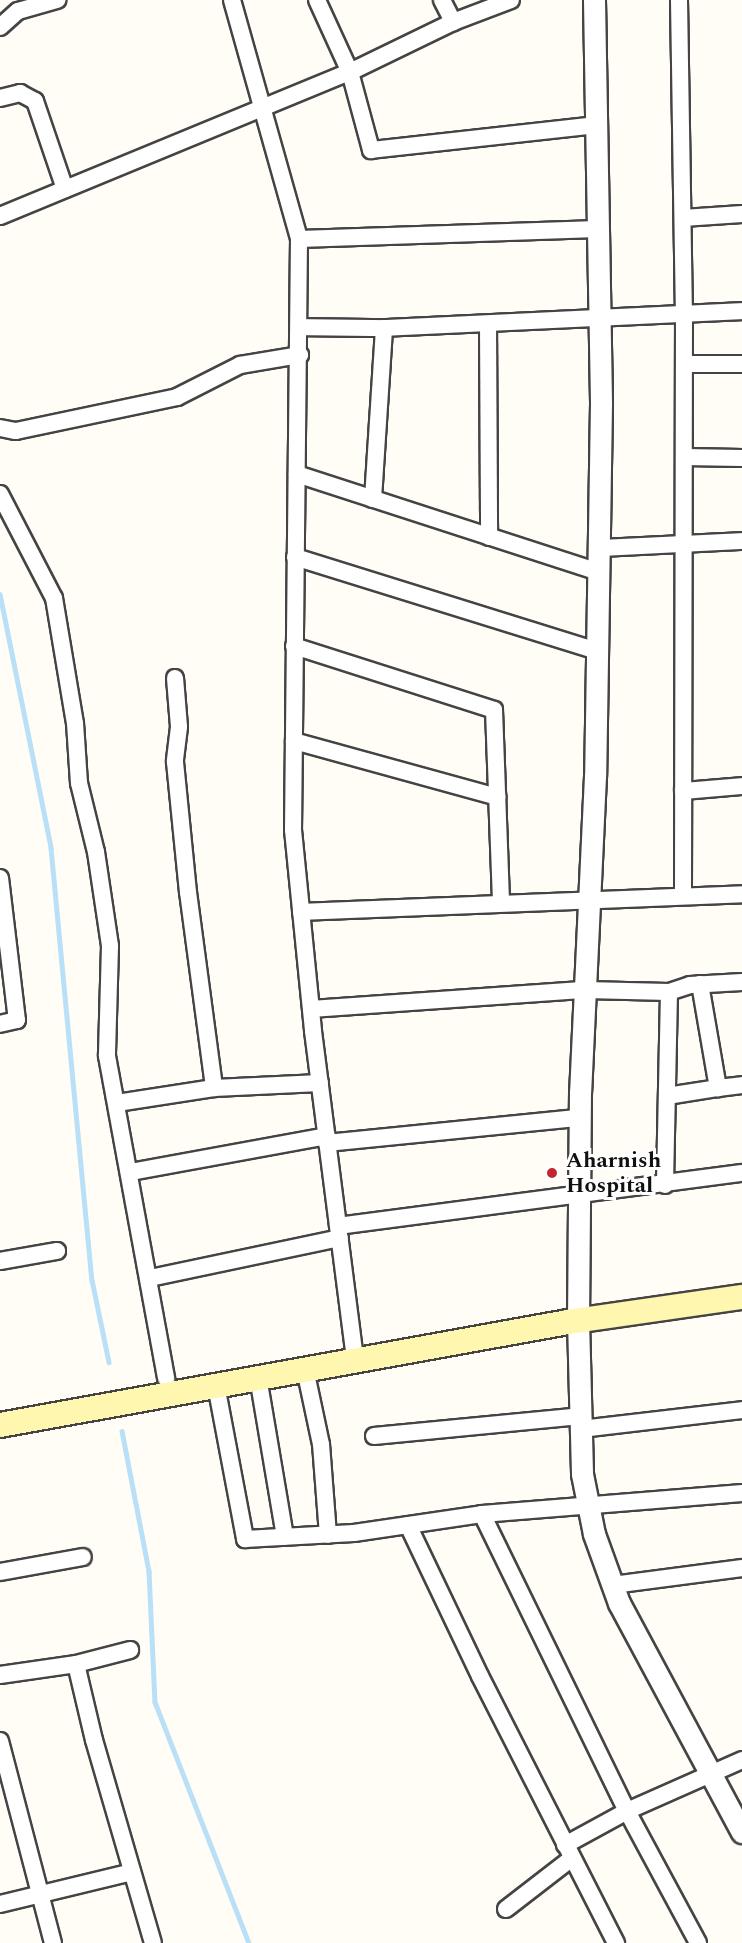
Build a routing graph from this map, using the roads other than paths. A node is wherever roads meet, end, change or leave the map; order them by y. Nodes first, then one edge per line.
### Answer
1 (57, 0) edge
2 (232, 0) edge
3 (317, 0) edge
4 (442, 0) edge
5 (511, 0) edge
6 (594, 0) edge
7 (679, 0) edge
8 (453, 22) junction
9 (0, 27) edge
10 (350, 72) junction
11 (0, 98) edge
12 (262, 108) junction
13 (596, 125) junction
14 (65, 189) junction
15 (742, 214) edge
16 (0, 216) edge
17 (682, 218) junction
18 (598, 229) junction
19 (298, 239) junction
20 (742, 311) edge
21 (684, 314) junction
22 (599, 319) junction
23 (488, 324) junction
24 (299, 327) junction
25 (384, 328) junction
26 (300, 355) junction
27 (684, 364) junction
28 (742, 364) edge
29 (0, 428) edge
30 (684, 458) junction
31 (742, 458) edge
32 (297, 474) junction
33 (0, 494) edge
34 (373, 499) junction
35 (489, 537) junction
36 (742, 541) edge
37 (684, 546) junction
38 (599, 548) junction
39 (295, 557) junction
40 (598, 572) junction
41 (294, 646) junction
42 (597, 651) junction
43 (175, 678) dead end
44 (294, 741) junction
45 (742, 786) edge
46 (683, 791) junction
47 (497, 797) junction
48 (0, 878) edge
49 (683, 894) junction
50 (742, 894) edge
51 (589, 898) junction
52 (501, 902) junction
53 (301, 912) junction
54 (742, 982) edge
55 (700, 984) junction
56 (585, 990) junction
57 (669, 992) junction
58 (311, 1009) junction
59 (0, 1024) edge
60 (320, 1083) junction
61 (742, 1085) edge
62 (214, 1088) junction
63 (718, 1088) junction
64 (667, 1096) junction
65 (117, 1104) junction
66 (579, 1118) junction
67 (327, 1139) junction
68 (131, 1172) junction
69 (742, 1173) edge
70 (665, 1185) junction
71 (579, 1198) junction
72 (339, 1232) junction
73 (57, 1251) dead end
74 (0, 1261) edge
75 (150, 1278) junction
76 (742, 1282) edge
77 (742, 1297) edge
78 (578, 1313) junction
79 (354, 1354) junction
80 (305, 1369) junction
81 (258, 1377) junction
82 (166, 1378) junction
83 (216, 1386) junction
84 (110, 1398) junction
85 (0, 1408) edge
86 (742, 1410) edge
87 (581, 1422) junction
88 (0, 1425) edge
89 (374, 1436) dead end
90 (742, 1493) edge
91 (589, 1508) junction
92 (482, 1514) junction
93 (408, 1525) junction
94 (328, 1535) junction
95 (285, 1537) junction
96 (83, 1557) dead end
97 (742, 1568) edge
98 (0, 1572) edge
99 (612, 1585) junction
100 (130, 1650) dead end
101 (76, 1664) junction
102 (0, 1675) edge
103 (0, 1741) edge
104 (742, 1760) edge
105 (712, 1776) junction
106 (627, 1811) junction
107 (742, 1832) edge
108 (569, 1851) junction
109 (132, 1872) junction
110 (41, 1894) junction
111 (0, 1904) edge
112 (506, 1909) dead end
113 (53, 1943) edge
114 (153, 1943) edge
115 (616, 1943) edge
116 (698, 1943) edge

1 - 9 street
2 - 12 street
3 - 10 street
4 - 8 street
5 - 8 street
6 - 13 street
7 - 17 street
8 - 10 street
10 - 12 street
10 - 13 street
11 - 14 street
12 - 14 street
12 - 19 street
13 - 18 street
14 - 16 street
15 - 17 street
17 - 21 street
18 - 19 street
18 - 22 street
19 - 24 street
20 - 21 street
21 - 22 street
21 - 27 street
22 - 23 street
22 - 38 street
23 - 25 street
23 - 35 street
24 - 25 street
24 - 26 street
25 - 34 street
26 - 29 street
26 - 32 street
27 - 28 street
27 - 30 street
30 - 31 street
30 - 37 street
32 - 34 street
32 - 39 street
33 - 65 street
34 - 35 street
35 - 40 street
36 - 37 street
37 - 38 street
37 - 46 street
38 - 40 street
39 - 41 street
39 - 42 street
40 - 42 street
41 - 44 street
41 - 47 street
42 - 51 street
43 - 62 street
44 - 47 street
44 - 53 street
45 - 46 street
46 - 49 street
47 - 52 street
48 - 59 street
49 - 50 street
49 - 51 street
51 - 52 street
51 - 56 street
52 - 53 street
53 - 58 street
54 - 55 street
55 - 57 street
55 - 63 street
56 - 57 street
56 - 58 street
56 - 66 street
57 - 64 street
58 - 60 street
60 - 62 street
60 - 67 street
61 - 63 street
62 - 65 street
63 - 64 street
64 - 70 street
65 - 68 street
66 - 67 street
66 - 71 street
67 - 68 street
67 - 72 street
68 - 75 street
69 - 70 street
70 - 71 street
71 - 72 street
71 - 78 street
72 - 75 street
72 - 79 street
73 - 74 street
75 - 82 street
76 - 78 main road
77 - 78 main road
78 - 79 main road
78 - 87 street
79 - 80 main road
79 - 82 main road
80 - 81 main road
80 - 94 street
81 - 83 main road
81 - 95 street
82 - 84 main road
83 - 84 main road
83 - 95 street
84 - 85 main road
84 - 88 main road
86 - 87 street
87 - 89 street
87 - 91 street
90 - 91 street
91 - 92 street
91 - 99 street
92 - 93 street
92 - 106 street
93 - 94 street
93 - 108 street
94 - 95 street
96 - 98 street
97 - 99 street
99 - 105 street
100 - 101 street
101 - 102 street
101 - 109 street
103 - 110 street
104 - 105 street
105 - 106 street
105 - 107 street
106 - 108 street
106 - 116 street
108 - 112 street
108 - 115 street
109 - 110 street
109 - 114 street
110 - 111 street
110 - 113 street

